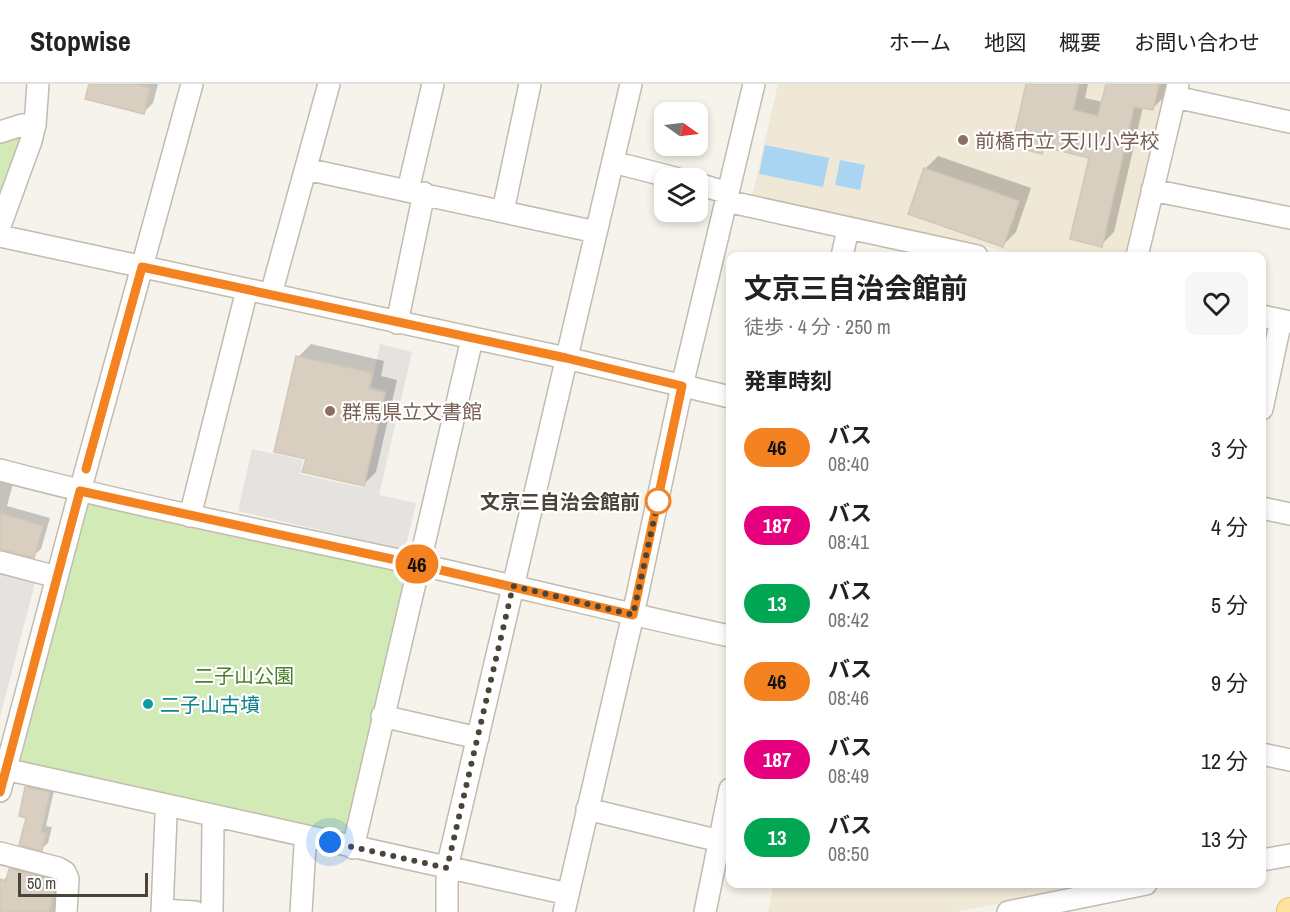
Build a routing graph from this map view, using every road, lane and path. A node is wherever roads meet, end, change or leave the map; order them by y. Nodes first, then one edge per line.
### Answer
1 (38, 84) edge
2 (192, 84) edge
3 (329, 84) edge
4 (433, 84) edge
5 (530, 84) edge
6 (631, 84) edge
7 (754, 84) edge
8 (1177, 91) edge
9 (1290, 122) edge
10 (34, 124) junction
11 (0, 132) edge
12 (613, 162) junction
13 (306, 169) junction
14 (654, 173) edge
15 (708, 188) edge
16 (1152, 190) junction
17 (416, 192) junction
18 (727, 197) junction
19 (503, 211) junction
20 (1290, 219) edge
21 (0, 226) edge
22 (848, 229) junction
23 (596, 232) junction
24 (0, 236) edge
25 (843, 252) edge
26 (958, 252) edge
27 (1138, 252) edge
28 (142, 267) junction
29 (247, 290) junction
30 (271, 294) junction
31 (1278, 319) edge
32 (397, 323) junction
33 (472, 339) junction
34 (566, 358) junction
35 (682, 386) junction
36 (1266, 386) edge
37 (726, 396) edge
38 (0, 470) edge
39 (80, 491) junction
40 (1266, 509) edge
41 (1290, 514) edge
42 (190, 516) junction
43 (0, 562) edge
44 (419, 565) junction
45 (57, 577) junction
46 (513, 586) junction
47 (633, 615) junction
48 (726, 635) edge
49 (382, 716) junction
50 (478, 738) junction
51 (1266, 755) edge
52 (1290, 760) edge
53 (3, 769) edge
54 (0, 792) edge
55 (169, 806) junction
56 (588, 809) junction
57 (726, 809) edge
58 (215, 817) junction
59 (306, 837) junction
60 (720, 840) junction
61 (353, 848) junction
62 (0, 853) edge
63 (1290, 855) edge
64 (1266, 859) edge
65 (447, 868) junction
66 (1097, 888) edge
67 (566, 903) edge
68 (162, 911) edge
69 (66, 912) edge
70 (195, 912) edge
71 (210, 912) edge
72 (302, 912) edge
73 (447, 912) edge
74 (705, 912) edge
75 (1008, 912) edge

1 - 10 street
2 - 28 street
3 - 13 street
4 - 17 street
5 - 19 street
6 - 12 street
7 - 18 street
8 - 9 street
8 - 16 street
10 - 11 street
10 - 21 street
12 - 14 street
12 - 23 street
13 - 17 street
13 - 30 street
15 - 18 street
16 - 20 street
16 - 27 street
17 - 19 street
17 - 32 street
18 - 22 street
18 - 35 street
19 - 23 street
22 - 25 street
22 - 26 street
23 - 34 street
24 - 28 street
28 - 29 street
28 - 39 street
29 - 30 street
29 - 42 street
30 - 32 street
31 - 36 street
32 - 33 street
33 - 34 street
33 - 44 street
34 - 35 street
34 - 46 street
35 - 37 street
35 - 47 street
38 - 39 street
39 - 42 street
39 - 45 street
40 - 41 street
42 - 44 street
43 - 45 street
44 - 46 street
44 - 49 street
45 - 53 street
46 - 47 street
46 - 50 street
47 - 48 street
47 - 56 street
49 - 50 street
49 - 61 street
50 - 65 street
51 - 52 street
53 - 54 street
53 - 55 street
55 - 58 street
55 - 68 street
56 - 60 street
56 - 67 street
57 - 60 street
58 - 59 street
58 - 71 street
59 - 61 street
59 - 72 street
60 - 74 street
61 - 65 street
62 - 69 street
63 - 64 street
65 - 67 street
65 - 73 street
66 - 75 street
68 - 70 street

